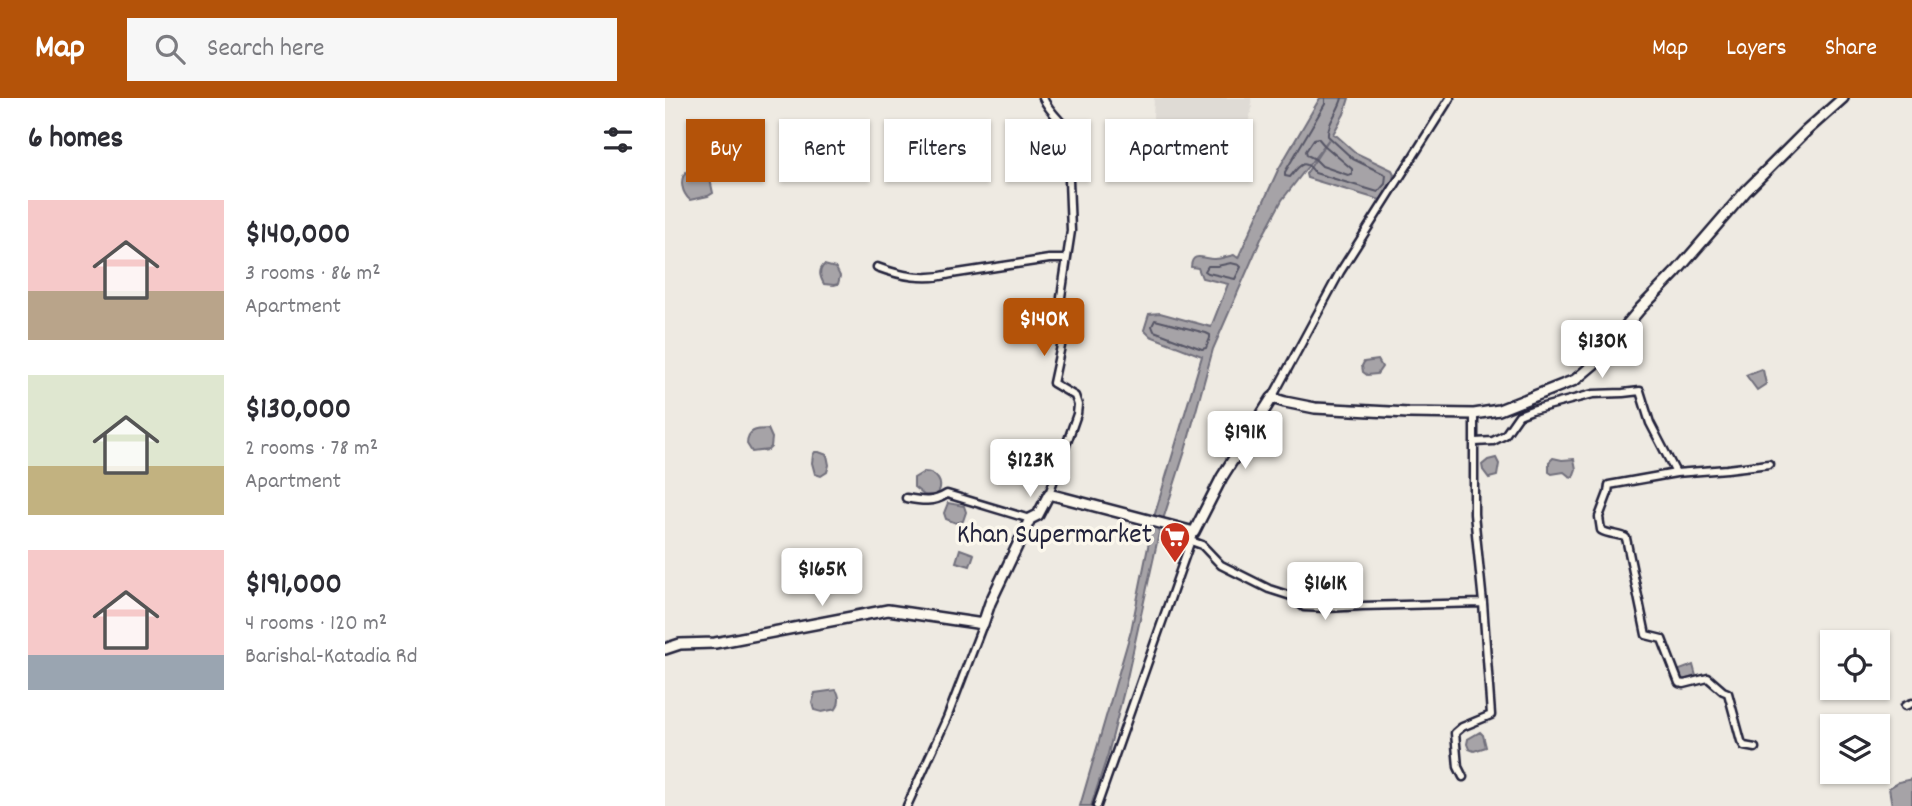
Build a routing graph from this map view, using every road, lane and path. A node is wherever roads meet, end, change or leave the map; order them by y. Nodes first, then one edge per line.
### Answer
1 (1043, 98) edge
2 (1450, 98) edge
3 (1843, 98) edge
4 (1066, 259) junction
5 (877, 267) dead end
6 (1272, 398) junction
7 (1474, 414) junction
8 (1475, 442) junction
9 (1769, 464) dead end
10 (1676, 473) junction
11 (1049, 494) junction
12 (906, 498) dead end
13 (1030, 519) junction
14 (1192, 536) junction
15 (1483, 603) junction
16 (983, 624) junction
17 (665, 649) edge
18 (1755, 748) dead end
19 (1463, 777) dead end
20 (907, 806) edge
21 (1097, 806) edge

1 - 4 street
2 - 6 street
3 - 7 main road
4 - 5 street
4 - 11 street
6 - 7 main road
6 - 14 main road
7 - 8 street
8 - 10 street
8 - 15 street
9 - 10 street
10 - 18 street
11 - 13 main road
11 - 14 main road
12 - 13 street
13 - 16 main road
14 - 15 street
14 - 21 street
15 - 19 street
16 - 17 main road
16 - 20 street

